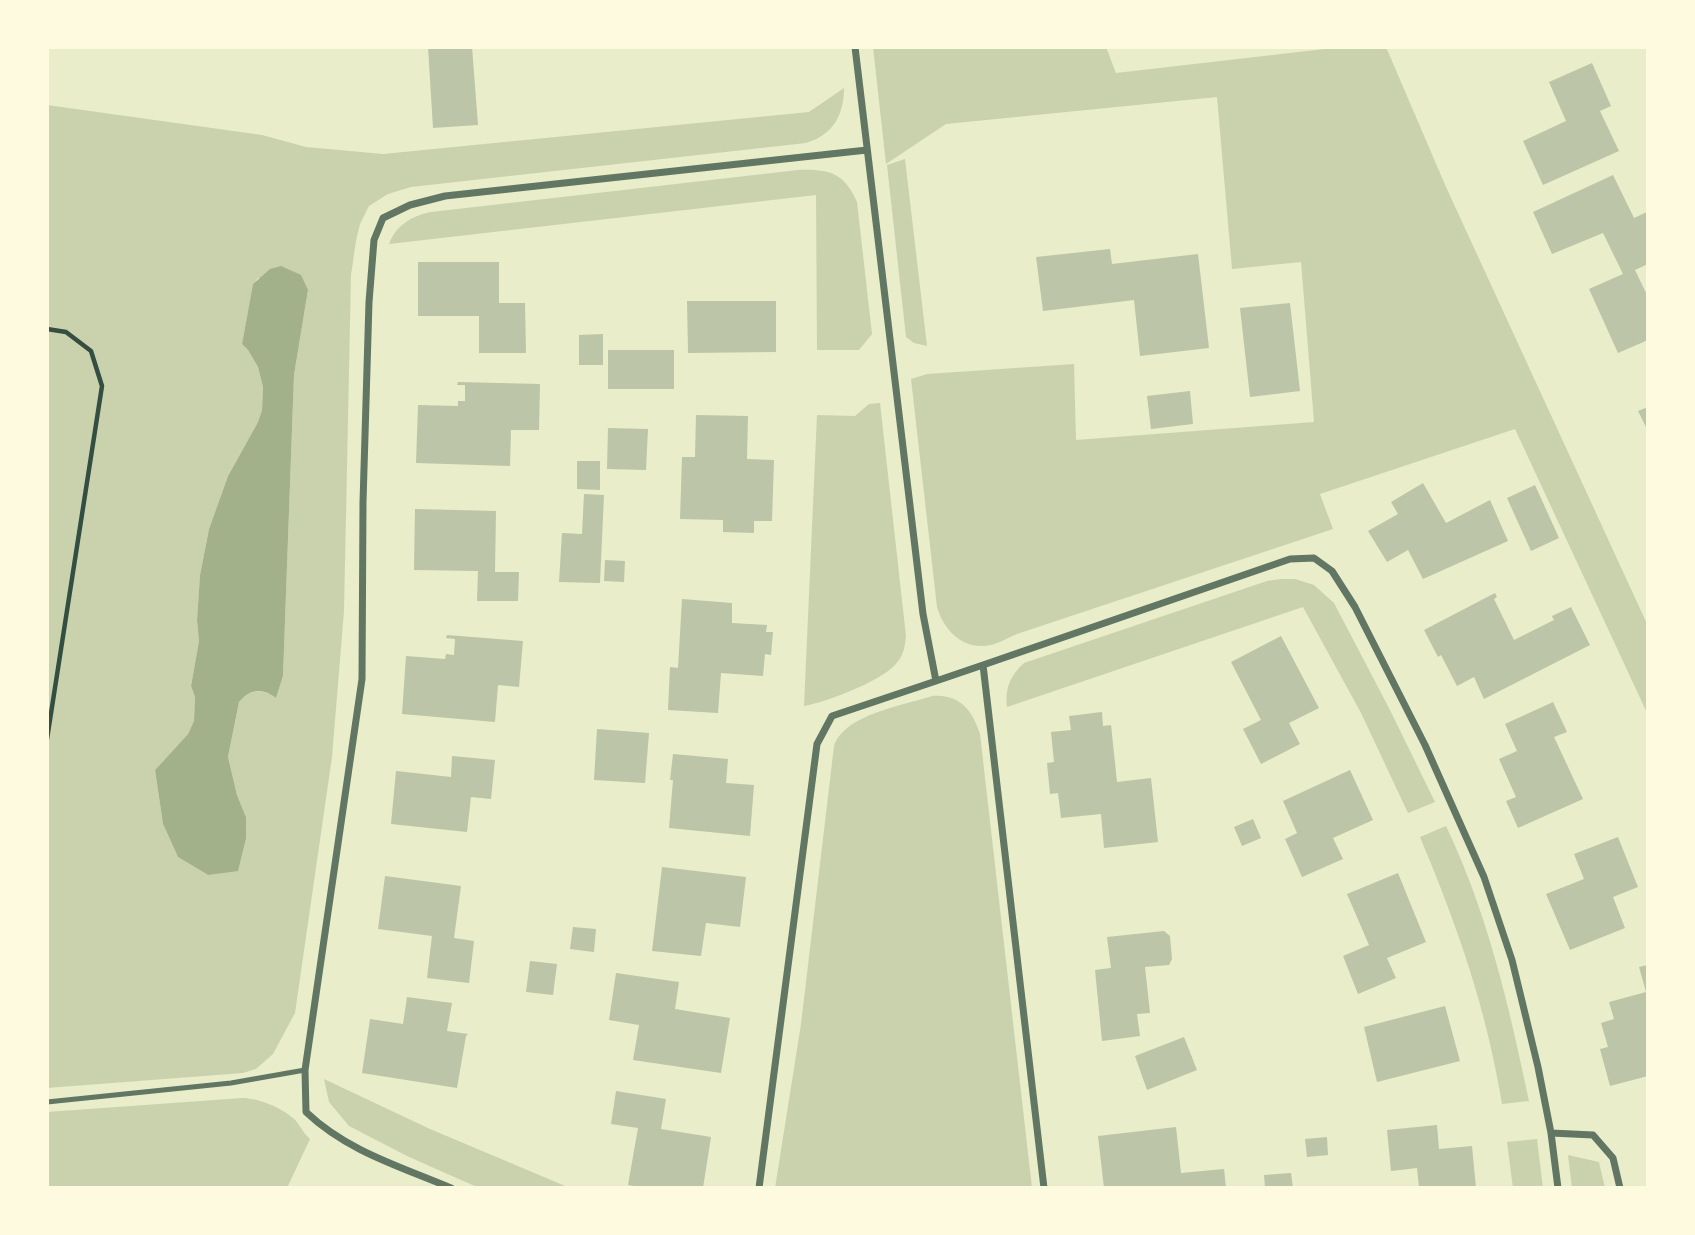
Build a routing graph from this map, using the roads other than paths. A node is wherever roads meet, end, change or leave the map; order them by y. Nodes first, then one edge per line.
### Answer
1 (855, 47) edge
2 (867, 150) junction
3 (983, 665) junction
4 (936, 681) junction
5 (305, 1070) junction
6 (47, 1102) edge
7 (1551, 1133) junction
8 (451, 1188) edge
9 (759, 1188) edge
10 (1044, 1188) edge
11 (1558, 1188) edge
12 (1620, 1188) edge

1 - 2 street
2 - 4 street
2 - 5 street
3 - 4 street
3 - 7 street
3 - 10 street
4 - 9 street
5 - 6 lane
5 - 8 street
7 - 11 street
7 - 12 street

